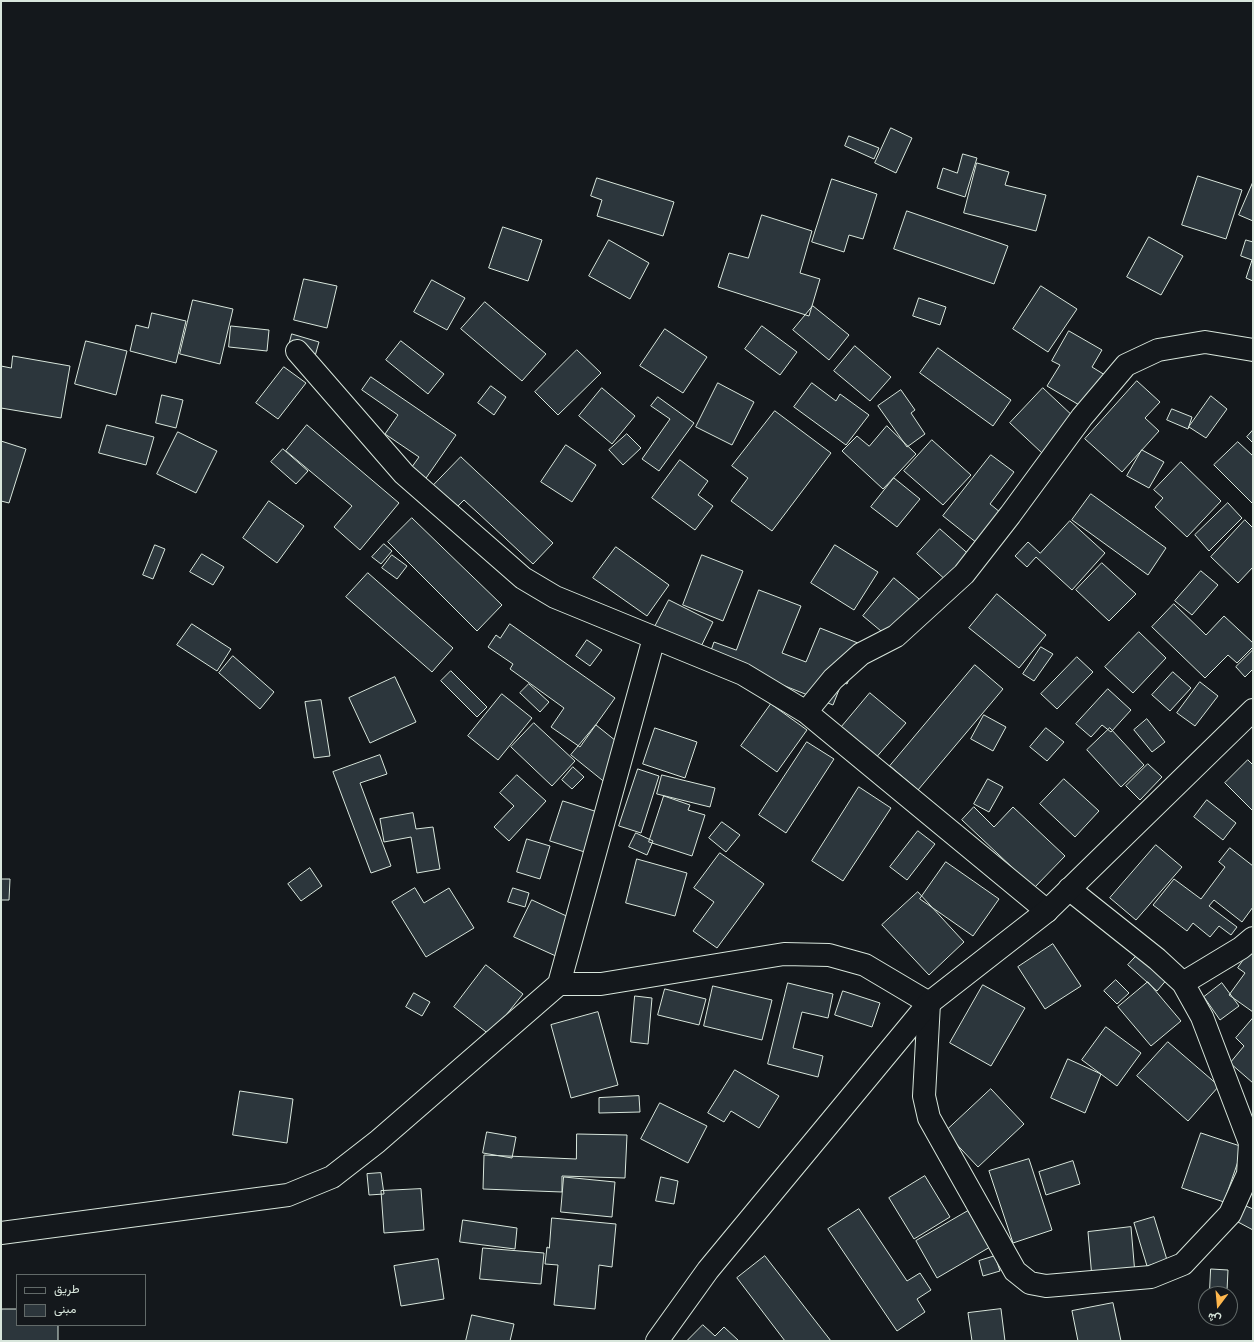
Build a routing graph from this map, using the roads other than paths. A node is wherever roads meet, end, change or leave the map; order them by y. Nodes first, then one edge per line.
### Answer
1 (297, 350) dead end
2 (1253, 350) edge
3 (654, 638) junction
4 (1253, 710) edge
5 (806, 712) junction
6 (1069, 890) junction
7 (1047, 911) junction
8 (1253, 938) edge
9 (1183, 983) junction
10 (559, 984) junction
11 (930, 1003) junction
12 (1, 1233) edge
13 (657, 1341) edge

1 - 3 street
2 - 5 street
3 - 5 street
3 - 10 street
4 - 6 street
5 - 7 street
6 - 7 street
6 - 9 street
7 - 11 street
8 - 9 street
9 - 11 street
10 - 11 street
10 - 12 street
11 - 13 street

